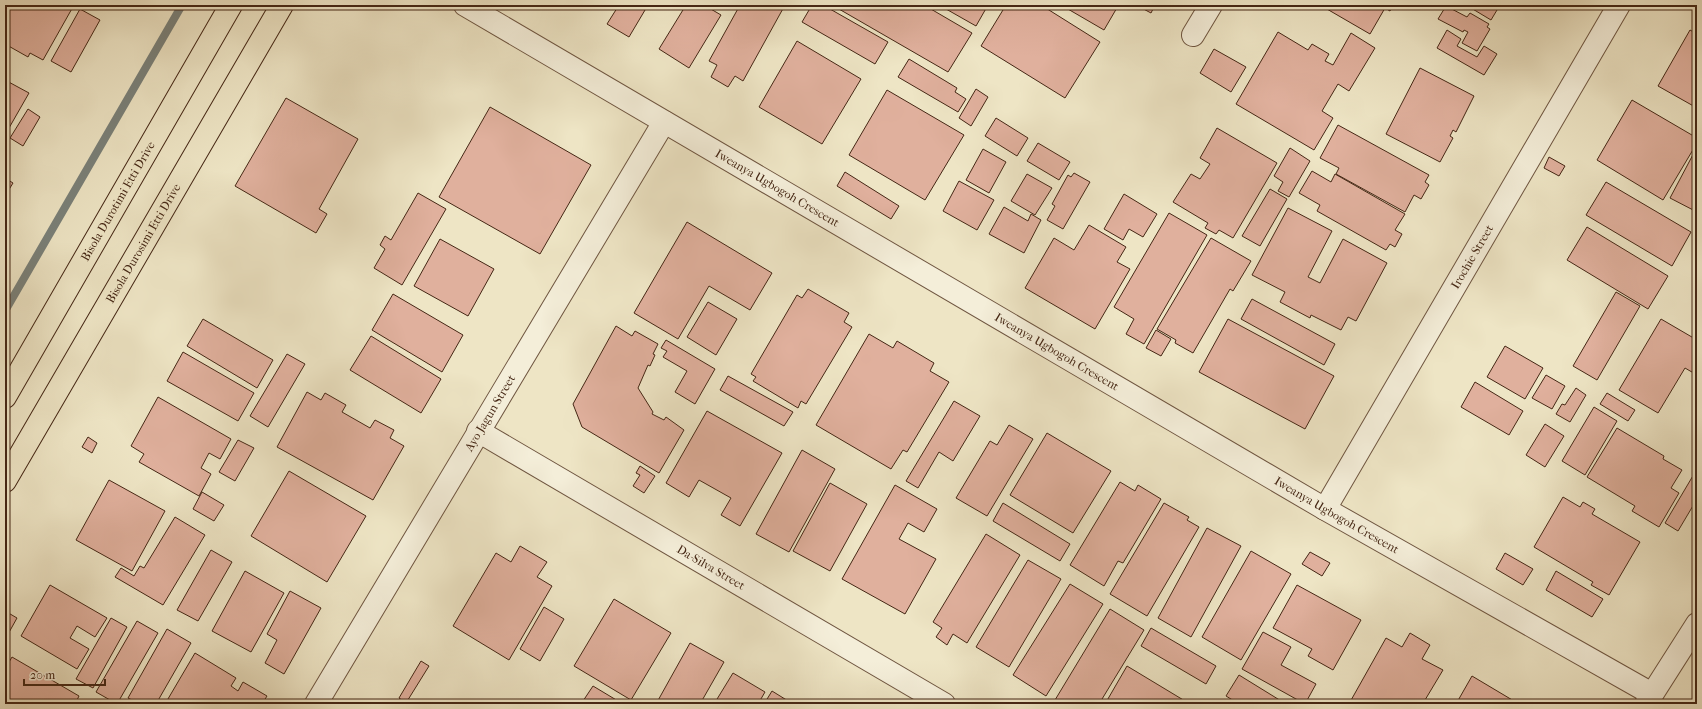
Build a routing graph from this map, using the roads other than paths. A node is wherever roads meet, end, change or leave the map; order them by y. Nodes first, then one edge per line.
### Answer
1 (231, 5) edge
2 (282, 5) edge
3 (465, 5) edge
4 (1211, 5) edge
5 (1619, 5) edge
6 (1193, 35) dead end
7 (664, 122) junction
8 (5, 397) edge
9 (478, 431) junction
10 (5, 481) edge
11 (1325, 509) junction
12 (1697, 624) edge
13 (1649, 699) edge
14 (316, 704) edge
15 (944, 704) edge

1 - 8 main road, Bisola Durotimi Etti Drive
2 - 10 main road, Bisola Durosimi Etti Drive
3 - 7 street, Iweanya Ugbogoh Crescent
4 - 6 street
5 - 11 street, Irochie Street
7 - 9 street, Ayo Jagun Street
7 - 11 street, Iweanya Ugbogoh Crescent
9 - 14 street, Ayo Jagun Street
9 - 15 street, Da-Silva Street
11 - 13 street, Iweanya Ugbogoh Crescent
12 - 13 street

